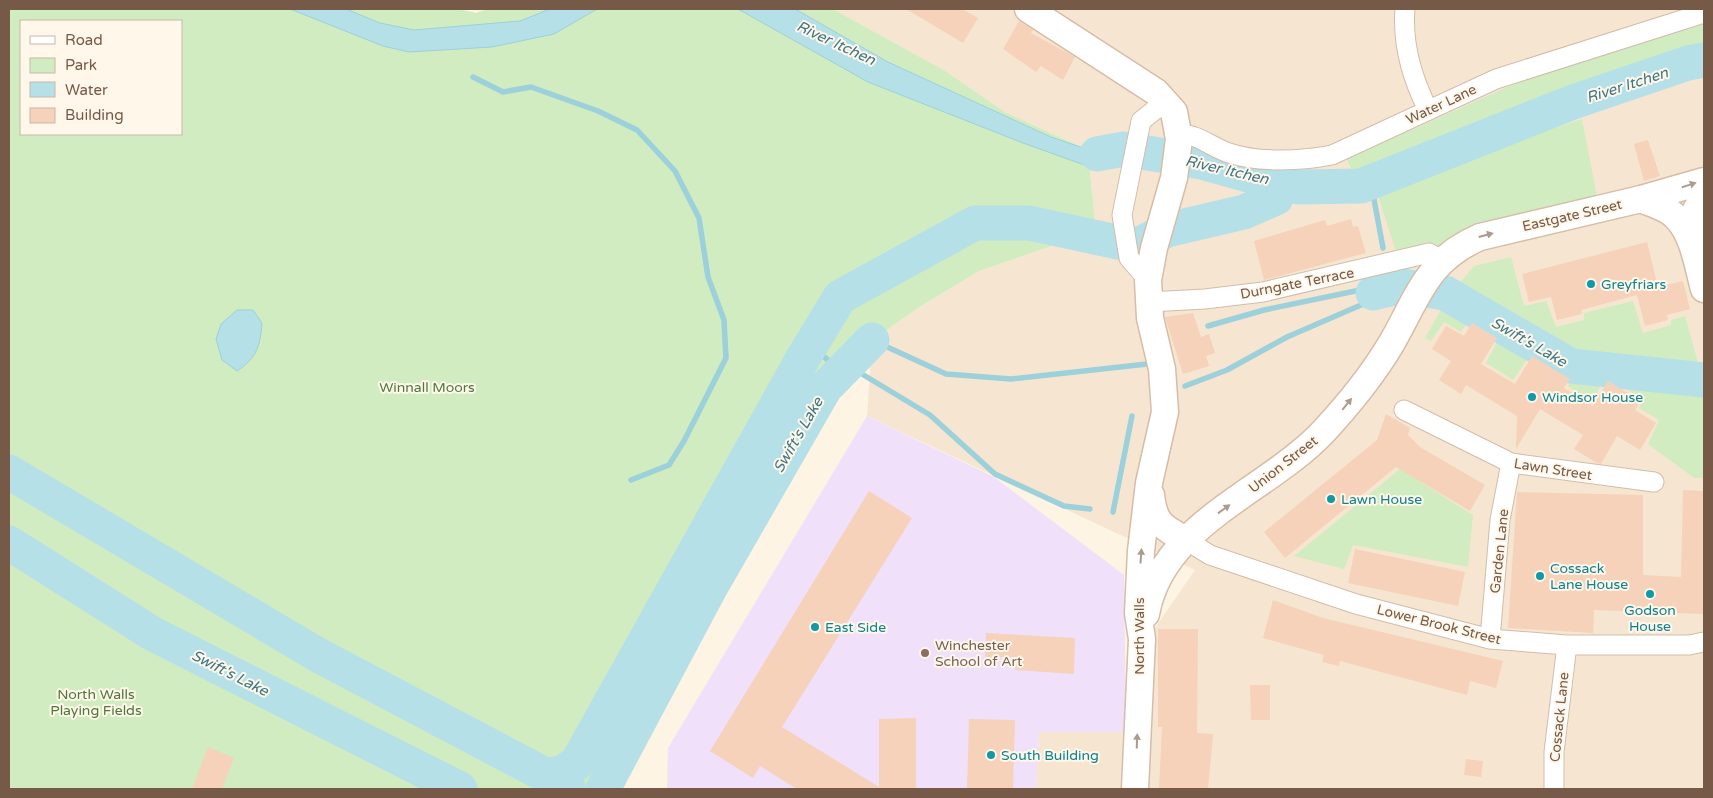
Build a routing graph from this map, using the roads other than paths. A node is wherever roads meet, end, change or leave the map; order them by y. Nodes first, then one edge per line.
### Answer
1 (1028, 9) edge
2 (1405, 9) edge
3 (1704, 13) edge
4 (1166, 102) junction
5 (1428, 110) junction
6 (1179, 136) junction
7 (1704, 181) edge
8 (1641, 199) junction
9 (1704, 199) edge
10 (1693, 252) junction
11 (1436, 267) junction
12 (1704, 289) edge
13 (1148, 291) junction
14 (1404, 410) dead end
15 (1511, 463) junction
16 (1654, 482) dead end
17 (1149, 483) junction
18 (1186, 540) junction
19 (1142, 639) junction
20 (1490, 639) junction
21 (1704, 642) edge
22 (1567, 645) junction
23 (1135, 789) edge
24 (1554, 789) edge

1 - 4 main road
2 - 5 street
3 - 5 street, Water Lane
4 - 6 main road
4 - 13 street
5 - 6 street, Water Lane
6 - 13 main road
8 -> 7 main road, Eastgate Street
8 - 10 main road
11 -> 8 main road, Eastgate Street
9 - 10 main road
10 - 12 main road
11 - 13 street, Durngate Terrace
18 -> 11 main road, Union Street
13 - 17 main road, North Walls
14 - 15 street, Lawn Street
15 - 16 street, Lawn Street
15 - 20 street, Garden Lane
17 - 18 main road, North Walls
19 -> 17 main road, North Walls
18 - 19 main road, Union Street
18 - 20 street, Lower Brook Street
23 -> 19 main road, North Walls
20 - 22 street, Lower Brook Street
21 - 22 street, Lower Brook Street
22 - 24 street, Cossack Lane

